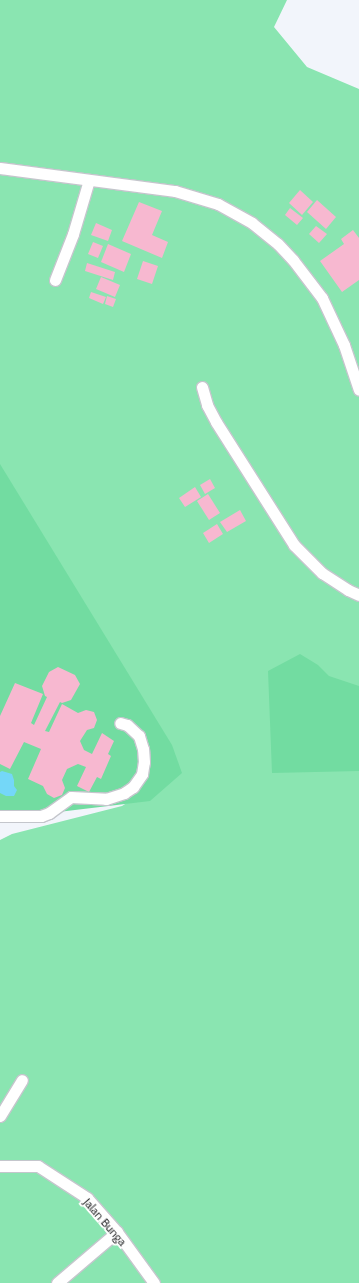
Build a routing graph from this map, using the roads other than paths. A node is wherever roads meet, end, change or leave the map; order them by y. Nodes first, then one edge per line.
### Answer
1 (0, 168) edge
2 (89, 180) junction
3 (56, 280) dead end
4 (202, 387) dead end
5 (359, 390) edge
6 (359, 595) edge
7 (120, 723) dead end
8 (0, 816) edge
9 (22, 1080) dead end
10 (0, 1116) edge
11 (0, 1166) edge
12 (117, 1232) junction
13 (57, 1283) edge
14 (154, 1283) edge

1 - 2 street
2 - 3 street
2 - 5 street
4 - 6 street
7 - 8 street
9 - 10 street
11 - 12 street, Jalan Bunga
12 - 13 street
12 - 14 street, Jalan Bunga

